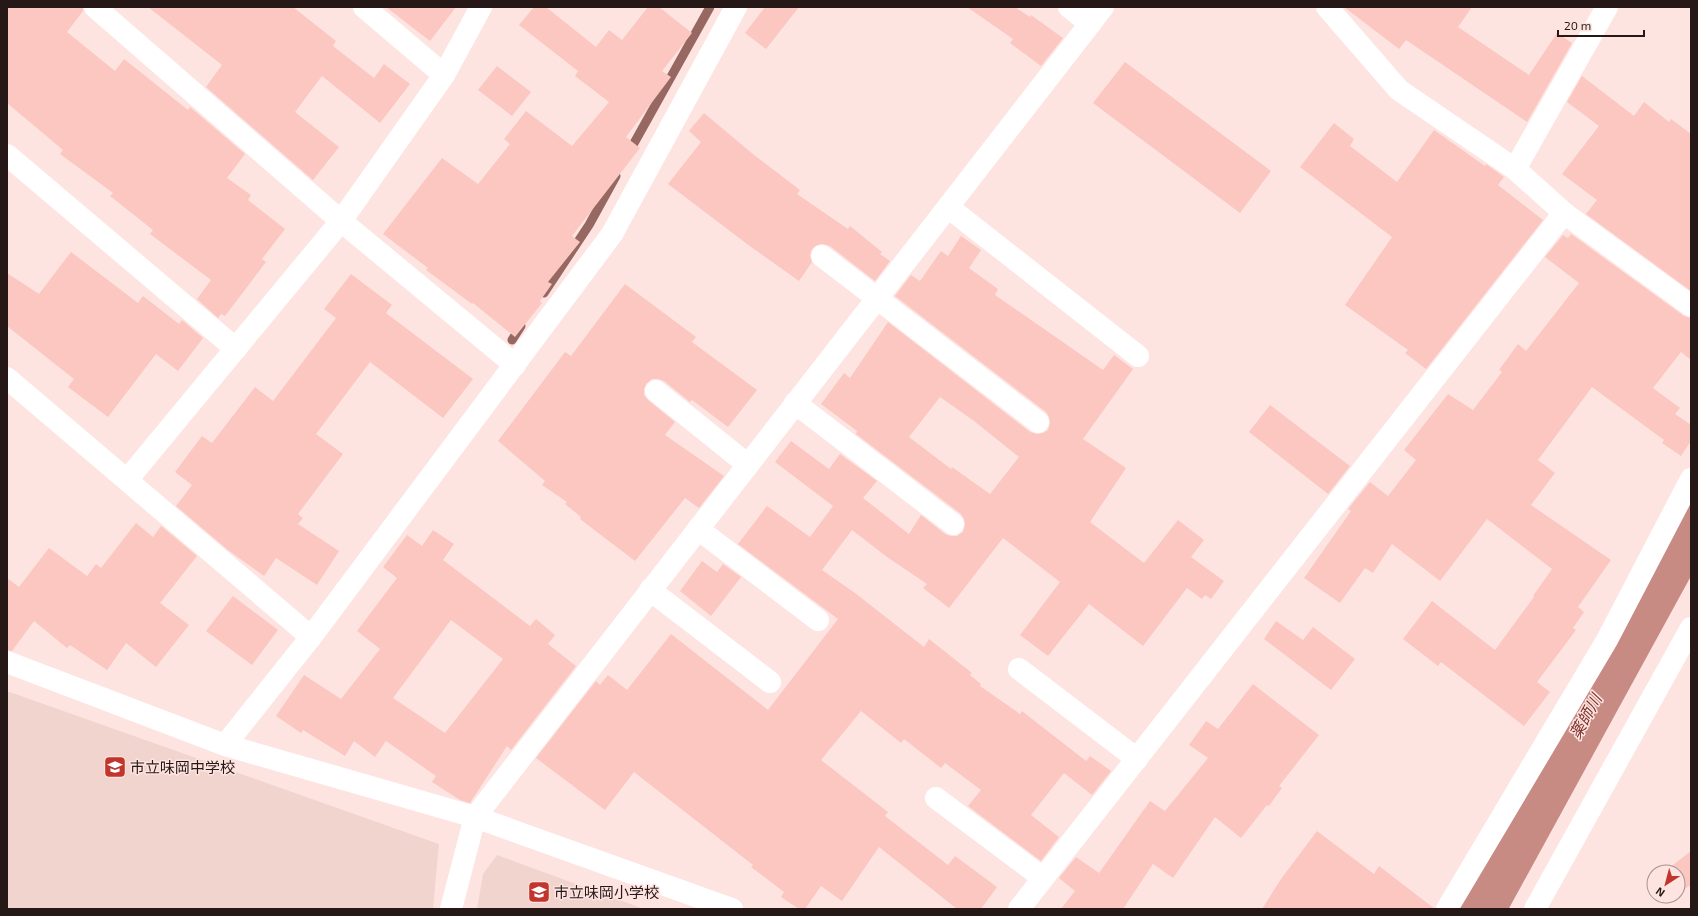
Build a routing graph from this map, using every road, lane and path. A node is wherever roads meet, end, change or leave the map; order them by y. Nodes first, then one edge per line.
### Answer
1 (95, 7) edge
2 (364, 7) edge
3 (481, 7) edge
4 (736, 7) edge
5 (1070, 7) edge
6 (1327, 7) edge
7 (1608, 7) edge
8 (1097, 15) edge
9 (444, 75) junction
10 (7, 155) edge
11 (1515, 170) junction
12 (948, 207) junction
13 (1564, 213) junction
14 (341, 221) junction
15 (822, 256) dead end
16 (877, 298) junction
17 (1691, 306) edge
18 (236, 349) junction
19 (1138, 356) dead end
20 (515, 365) junction
21 (7, 378) edge
22 (656, 390) dead end
23 (795, 403) junction
24 (1038, 422) dead end
25 (748, 464) junction
26 (1691, 479) edge
27 (127, 480) junction
28 (953, 524) dead end
29 (698, 529) junction
30 (650, 590) junction
31 (818, 620) dead end
32 (1691, 628) edge
33 (310, 637) junction
34 (7, 662) edge
35 (1019, 669) dead end
36 (770, 682) dead end
37 (225, 745) junction
38 (1137, 759) junction
39 (936, 798) dead end
40 (475, 817) junction
41 (1043, 878) junction
42 (452, 909) edge
43 (732, 909) edge
44 (1019, 909) edge
45 (1447, 909) edge
46 (1535, 909) edge

1 - 14 street
2 - 9 street
3 - 9 street
4 - 20 street
5 - 8 street
6 - 11 street
7 - 11 street
8 - 12 street
9 - 14 street
10 - 18 street
11 - 13 street
12 - 16 street
12 - 19 street
13 - 17 street
13 - 38 street
14 - 18 street
14 - 20 street
15 - 16 street
16 - 23 street
16 - 24 street
18 - 27 street
20 - 33 street
21 - 27 street
22 - 25 street
23 - 25 street
23 - 28 street
25 - 29 street
26 - 45 street
27 - 33 street
29 - 30 street
29 - 31 street
30 - 36 street
30 - 40 street
32 - 46 street
33 - 37 street
34 - 37 street
35 - 38 street
37 - 40 street
38 - 41 street
39 - 41 street
40 - 42 street
40 - 43 street
41 - 44 street

